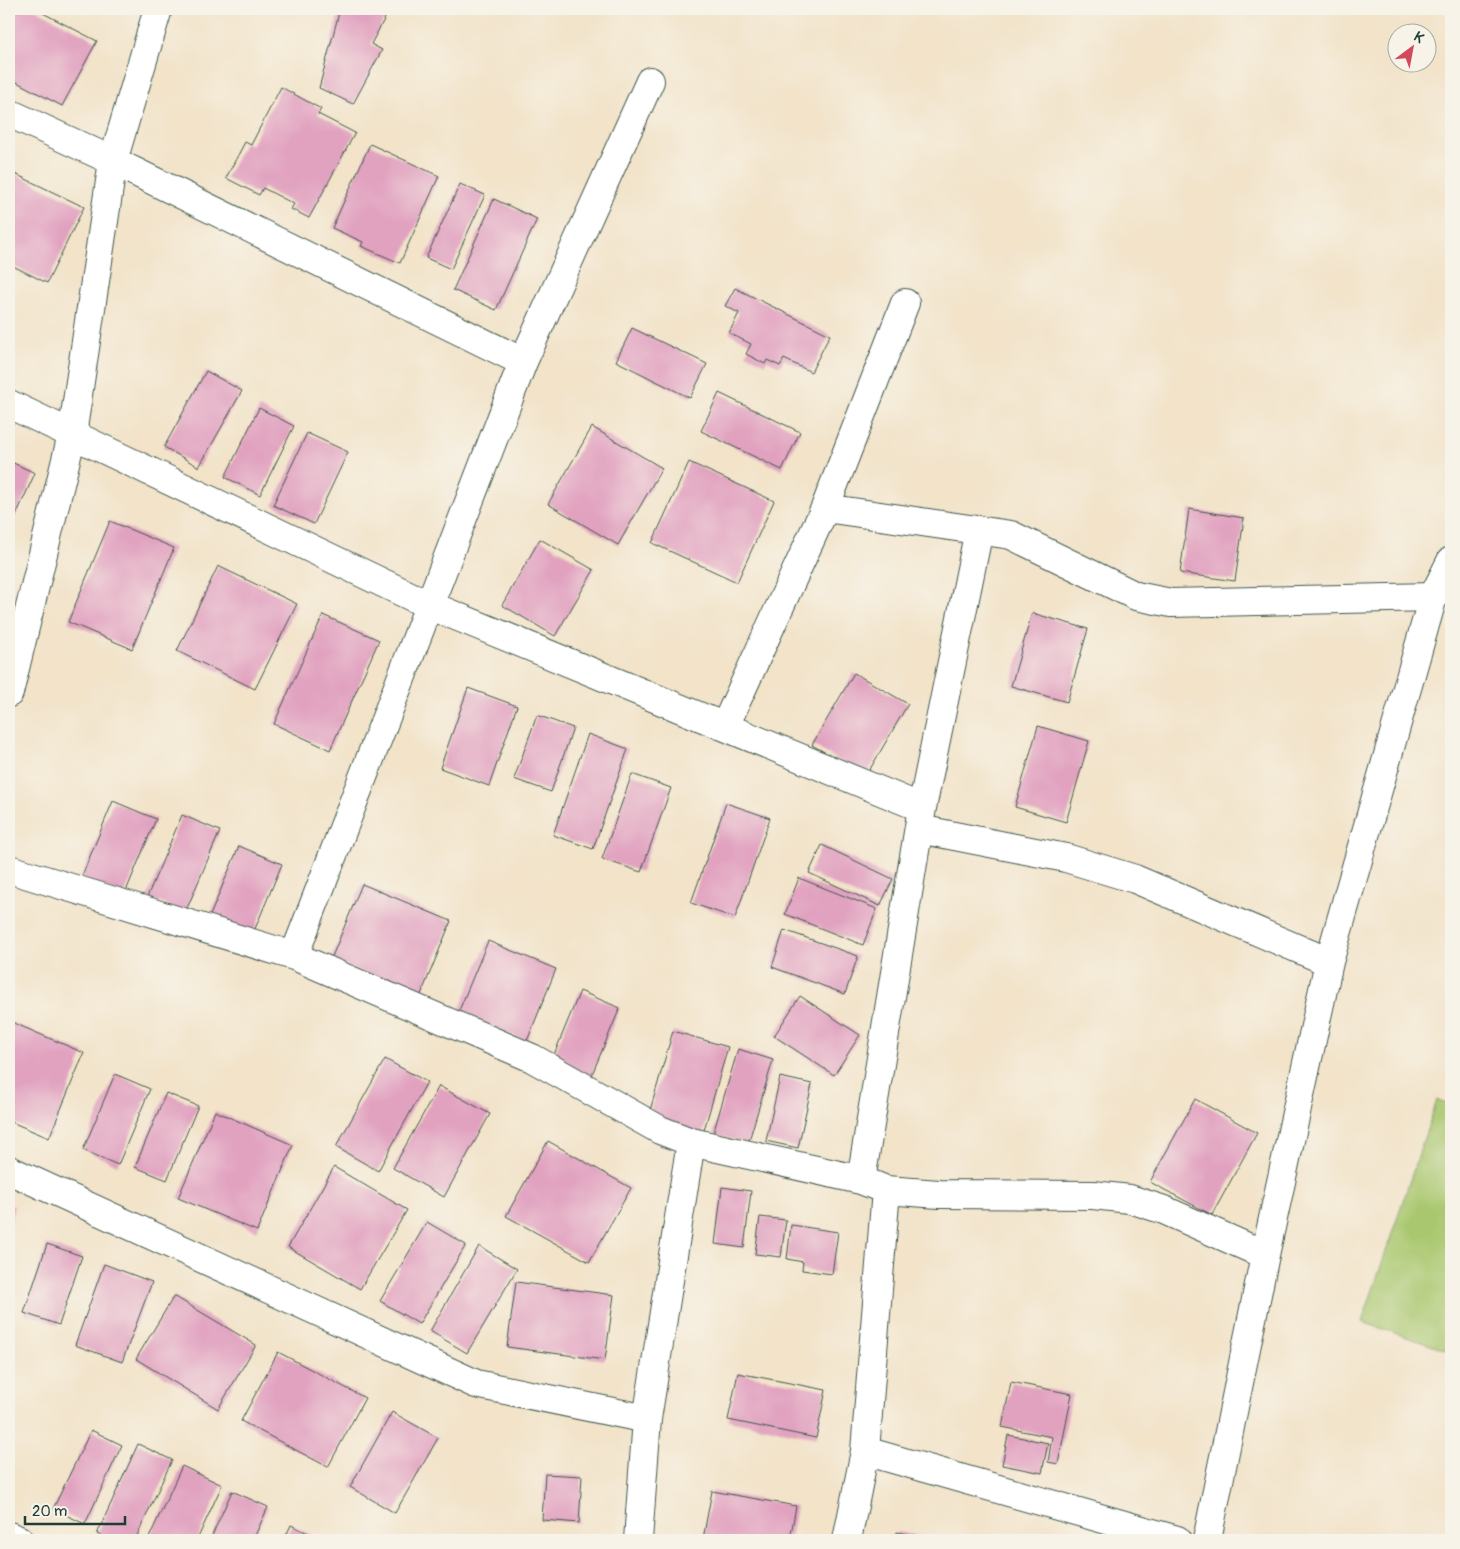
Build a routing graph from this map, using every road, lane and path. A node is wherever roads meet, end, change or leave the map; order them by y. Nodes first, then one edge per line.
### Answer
1 (158, 9) edge
2 (650, 81) dead end
3 (9, 113) edge
4 (113, 161) junction
5 (905, 303) dead end
6 (523, 362) junction
7 (9, 404) edge
8 (72, 435) junction
9 (824, 508) junction
10 (979, 530) junction
11 (1451, 561) edge
12 (1433, 596) junction
13 (429, 605) junction
14 (9, 693) edge
15 (725, 726) junction
16 (920, 818) junction
17 (9, 869) edge
18 (294, 956) junction
19 (1329, 962) junction
20 (691, 1142) junction
21 (9, 1170) edge
22 (861, 1180) junction
23 (886, 1190) junction
24 (1265, 1255) junction
25 (647, 1418) junction
26 (865, 1451) junction
27 (9, 1536) edge
28 (18, 1540) edge
29 (638, 1540) edge
30 (847, 1540) edge
31 (1177, 1540) edge
32 (1207, 1540) edge

1 - 4 street
2 - 6 street
3 - 4 street
4 - 6 street
4 - 8 street
5 - 9 street
6 - 13 street
7 - 8 street
8 - 13 street
8 - 14 street
9 - 10 street
9 - 15 street
10 - 12 street
10 - 16 street
11 - 12 street
12 - 19 street
13 - 15 street
13 - 18 street
15 - 16 street
16 - 19 street
16 - 22 street
17 - 18 street
18 - 20 street
19 - 24 street
20 - 22 street
20 - 25 street
21 - 25 street
22 - 23 street
23 - 24 street
23 - 26 street
24 - 32 street
25 - 29 street
26 - 30 street
26 - 31 street
27 - 28 street

